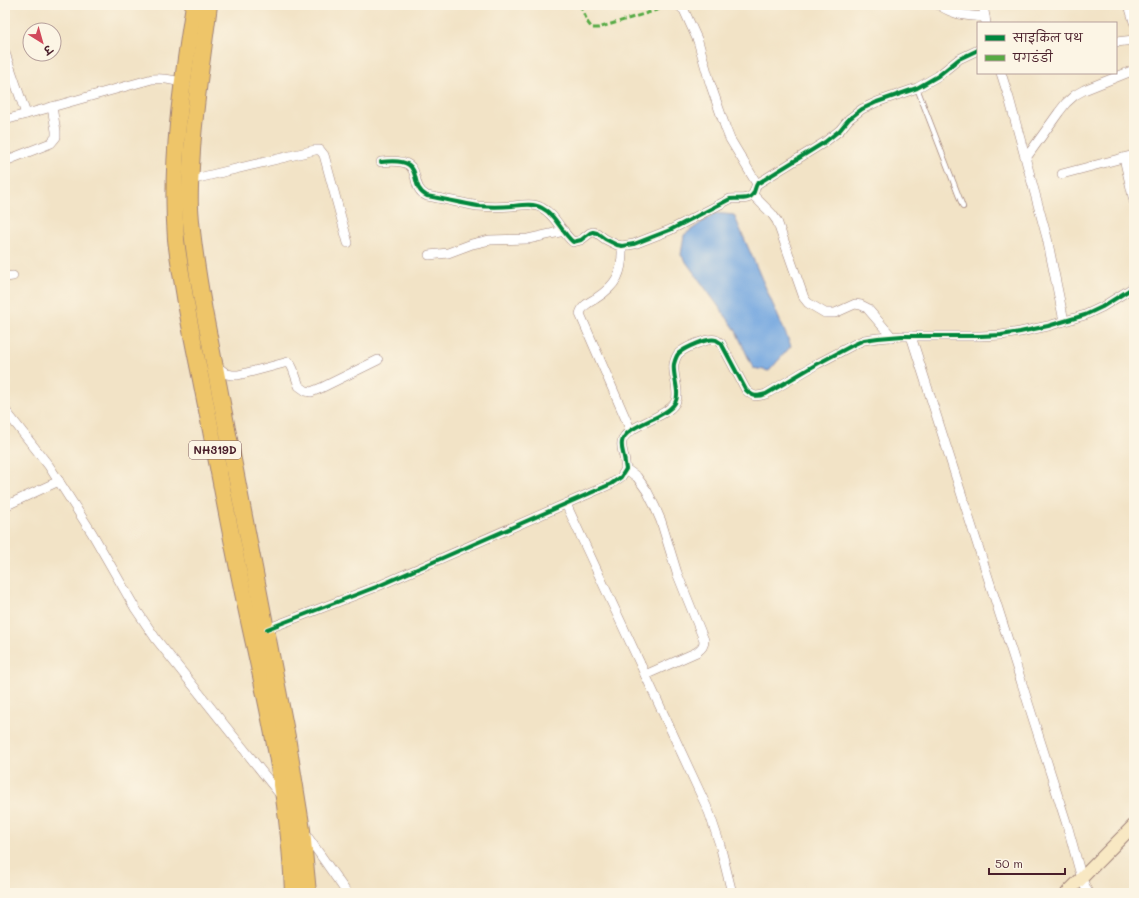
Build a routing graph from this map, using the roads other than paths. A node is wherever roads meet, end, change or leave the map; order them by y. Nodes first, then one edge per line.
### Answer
1 (194, 5) edge
2 (209, 5) edge
3 (674, 5) edge
4 (939, 5) edge
5 (983, 5) edge
6 (1129, 5) edge
7 (986, 20) edge
8 (1134, 22) edge
9 (1134, 40) edge
10 (1117, 42) edge
11 (977, 50) edge
12 (5, 53) edge
13 (1134, 70) edge
14 (1001, 74) edge
15 (182, 83) junction
16 (917, 88) junction
17 (198, 92) junction
18 (52, 107) junction
19 (26, 114) junction
20 (5, 120) edge
21 (1134, 155) edge
22 (1026, 158) junction
23 (1124, 158) junction
24 (5, 161) edge
25 (381, 162) dead end
26 (1062, 174) dead end
27 (190, 180) junction
28 (757, 184) junction
29 (753, 195) junction
30 (1134, 200) edge
31 (962, 207) dead end
32 (564, 231) junction
33 (348, 243) dead end
34 (622, 246) junction
35 (429, 254) dead end
36 (1134, 288) edge
37 (1064, 321) junction
38 (911, 336) junction
39 (892, 337) junction
40 (378, 360) dead end
41 (215, 365) junction
42 (5, 410) edge
43 (631, 431) junction
44 (626, 469) junction
45 (59, 481) junction
46 (566, 504) junction
47 (5, 506) edge
48 (267, 629) junction
49 (645, 675) junction
50 (285, 800) junction
51 (1134, 826) edge
52 (302, 830) junction
53 (1082, 879) junction
54 (293, 893) edge
55 (308, 893) edge
56 (347, 893) edge
57 (732, 893) edge
58 (1067, 893) edge
59 (1088, 893) edge

1 - 15 highway, NH319D
2 - 17 highway, NH319D
3 - 28 street
4 - 7 street
5 - 7 street
6 - 8 street
9 - 10 street
11 - 16 street
12 - 19 street
13 - 22 street
14 - 22 street
15 - 17 street
15 - 18 street
15 - 50 highway, NH319D
16 - 28 street
16 - 31 lane
17 - 27 highway, NH319D
18 - 19 street
18 - 24 street
19 - 20 street
21 - 23 street
22 - 37 street
23 - 26 street
23 - 30 street
25 - 32 street
27 - 33 street
27 - 41 highway, NH319D
28 - 29 street
29 - 34 street
29 - 39 street
32 - 34 street
32 - 35 street
34 - 43 street
36 - 37 street
37 - 38 street
38 - 39 street
38 - 53 street
39 - 43 street
40 - 41 street
41 - 48 highway, NH319D
42 - 45 street
43 - 44 street
44 - 46 street
44 - 49 street
45 - 47 street
45 - 50 street
46 - 48 street
46 - 49 street
48 - 52 highway, NH319D
49 - 57 street
50 - 52 street
50 - 54 highway, NH319D
51 - 53 street
52 - 55 highway, NH319D
52 - 56 street
53 - 58 street
53 - 59 street

